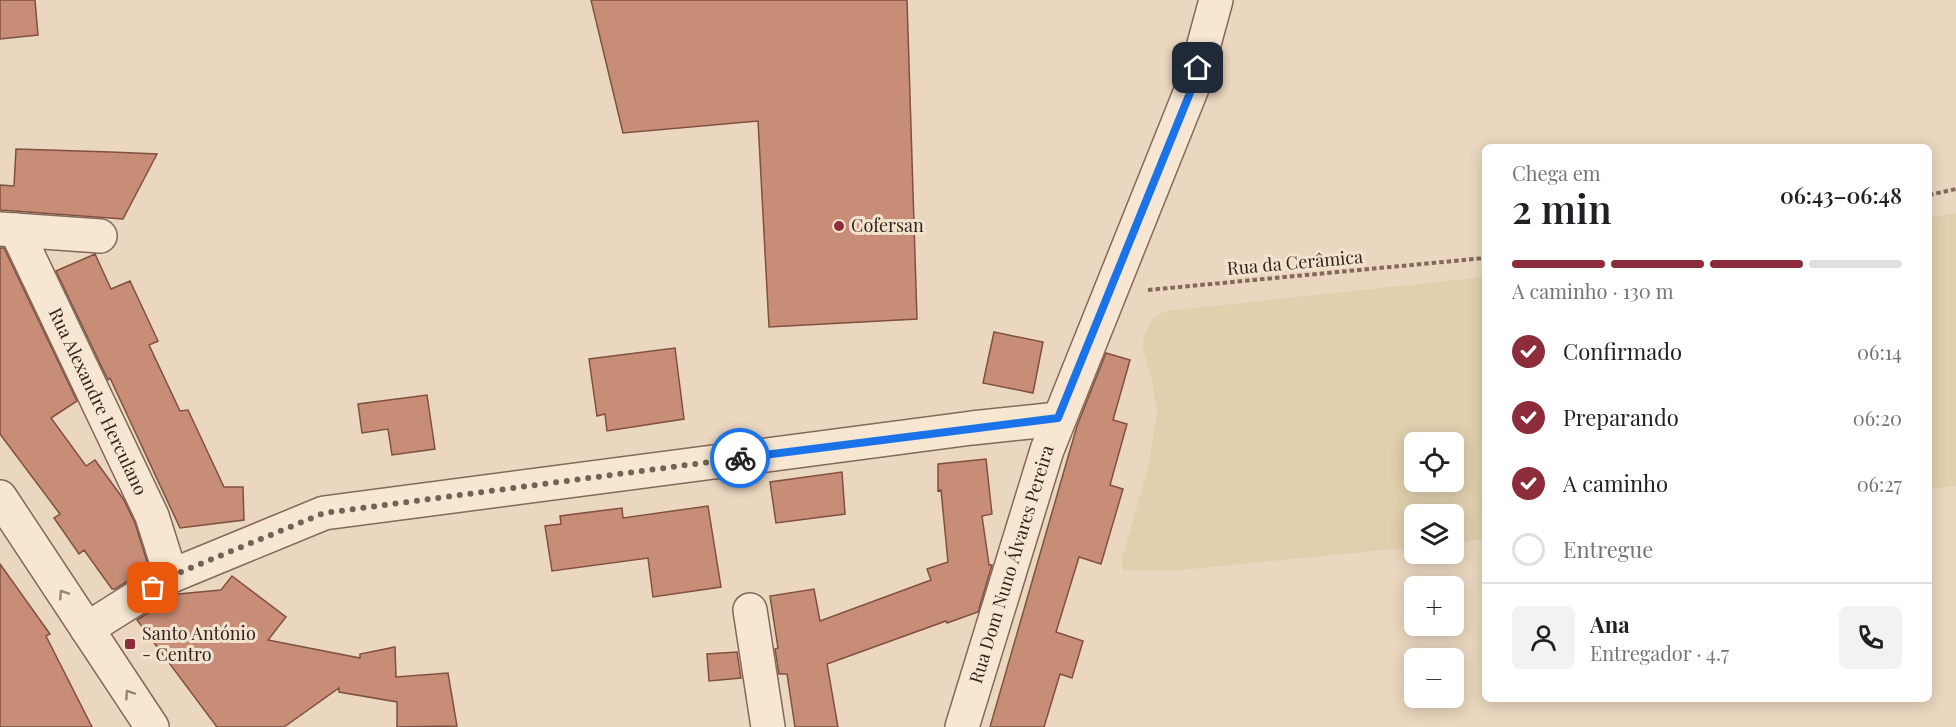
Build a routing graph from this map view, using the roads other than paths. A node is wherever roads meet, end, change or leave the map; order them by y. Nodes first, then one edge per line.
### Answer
1 (1216, 0) edge
2 (8, 230) edge
3 (100, 236) dead end
4 (1058, 418) junction
5 (0, 497) edge
6 (171, 576) junction
7 (750, 610) dead end
8 (87, 629) junction
9 (152, 727) edge
10 (768, 727) edge
11 (962, 727) edge

1 - 4 street, Rua Dom Nuno Álvares Pereira
2 - 3 street, Rua Alexandre Herculano
2 - 6 street, Rua Alexandre Herculano
4 - 6 street
4 - 11 street, Rua Dom Nuno Álvares Pereira
8 -> 5 street
6 - 8 street
7 - 10 street
9 -> 8 street

